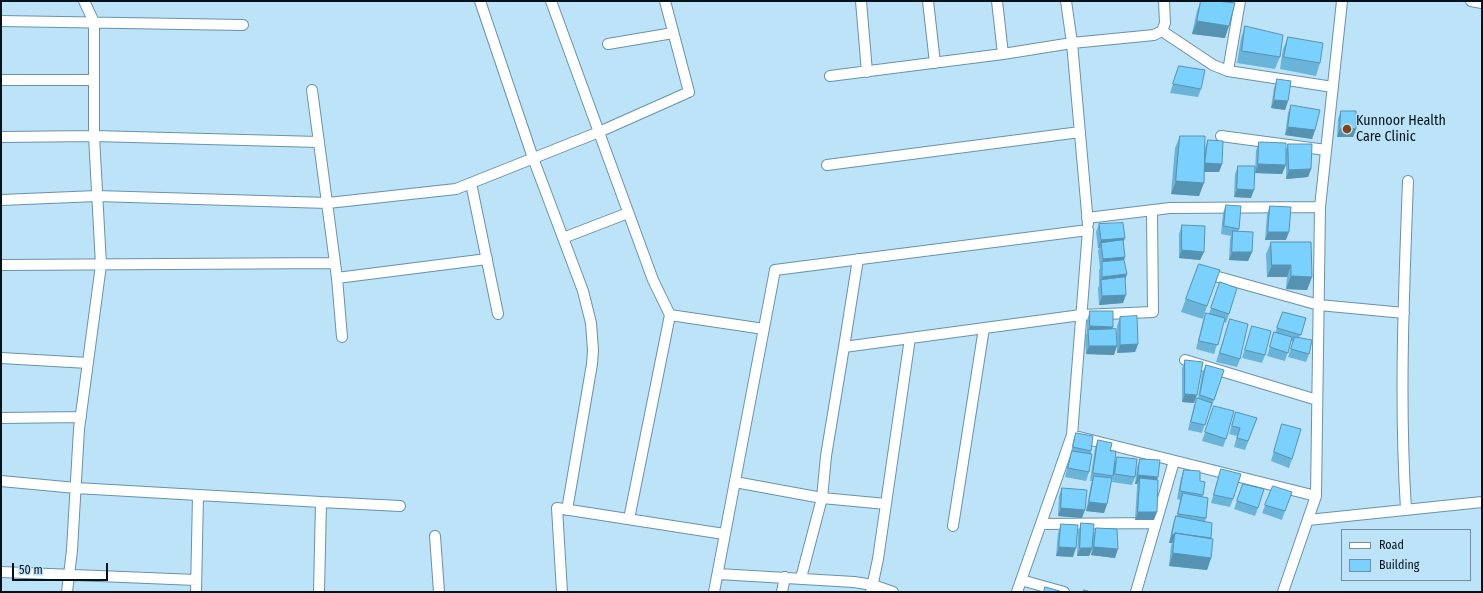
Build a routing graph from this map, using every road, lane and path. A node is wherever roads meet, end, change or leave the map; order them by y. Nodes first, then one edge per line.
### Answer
1 (84, 1) edge
2 (480, 1) edge
3 (551, 1) edge
4 (665, 1) edge
5 (861, 1) edge
6 (928, 1) edge
7 (997, 1) edge
8 (1066, 1) edge
9 (1164, 1) edge
10 (1240, 1) edge
11 (1342, 1) edge
12 (1471, 1) edge
13 (1482, 3) edge
14 (1, 21) edge
15 (94, 22) junction
16 (243, 25) dead end
17 (1162, 31) junction
18 (674, 34) junction
19 (1072, 43) junction
20 (608, 44) dead end
21 (1003, 54) junction
22 (935, 63) junction
23 (1228, 71) junction
24 (867, 72) junction
25 (830, 76) dead end
26 (1, 80) edge
27 (93, 80) junction
28 (1333, 87) junction
29 (312, 90) dead end
30 (599, 132) junction
31 (1080, 132) junction
32 (94, 136) junction
33 (1221, 136) dead end
34 (1, 137) edge
35 (319, 142) junction
36 (1326, 150) junction
37 (534, 158) junction
38 (827, 165) dead end
39 (1408, 181) dead end
40 (471, 184) junction
41 (98, 196) junction
42 (1, 200) edge
43 (328, 203) junction
44 (1320, 207) junction
45 (1152, 210) junction
46 (628, 213) junction
47 (1087, 218) junction
48 (1088, 230) junction
49 (563, 238) junction
50 (858, 259) junction
51 (487, 260) junction
52 (335, 263) junction
53 (1, 264) edge
54 (101, 265) junction
55 (1199, 272) edge
56 (337, 278) junction
57 (1319, 305) junction
58 (1404, 313) junction
59 (498, 314) dead end
60 (670, 315) junction
61 (1081, 315) junction
62 (984, 328) junction
63 (764, 329) junction
64 (342, 336) dead end
65 (910, 338) junction
66 (844, 347) junction
67 (1, 358) edge
68 (1184, 360) edge
69 (88, 363) junction
70 (1317, 400) junction
71 (81, 417) junction
72 (1, 418) edge
73 (1072, 435) junction
74 (1174, 461) junction
75 (1, 481) edge
76 (735, 482) junction
77 (76, 488) junction
78 (198, 495) junction
79 (1316, 496) junction
80 (822, 498) junction
81 (321, 502) junction
82 (1482, 502) edge
83 (886, 504) junction
84 (400, 506) dead end
85 (1406, 509) junction
86 (567, 510) junction
87 (629, 519) junction
88 (1308, 520) junction
89 (1156, 523) junction
90 (1041, 524) junction
91 (953, 526) dead end
92 (724, 534) junction
93 (435, 536) dead end
94 (1, 572) edge
95 (69, 574) junction
96 (718, 574) junction
97 (785, 577) junction
98 (801, 578) junction
99 (196, 580) junction
100 (1021, 580) junction
101 (872, 589) edge
102 (67, 592) edge
103 (196, 592) edge
104 (319, 592) edge
105 (439, 592) edge
106 (562, 592) edge
107 (714, 592) edge
108 (782, 592) edge
109 (893, 592) edge
110 (1017, 592) edge
111 (1064, 592) edge
112 (1136, 592) edge
113 (1283, 592) edge

1 - 15 street
2 - 37 street
3 - 30 street
4 - 18 street
5 - 24 street
6 - 22 street
7 - 21 street
8 - 19 street
9 - 17 street
10 - 23 street
11 - 28 street
12 - 13 street
14 - 15 street
15 - 16 street
15 - 27 street
17 - 19 street
17 - 23 street
18 - 20 street
18 - 30 street
19 - 21 street
19 - 31 street
21 - 22 street
22 - 24 street
23 - 28 street
24 - 25 street
26 - 27 street
27 - 32 street
28 - 36 street
29 - 35 street
30 - 37 street
30 - 46 street
31 - 38 street
31 - 47 street
32 - 34 street
32 - 35 street
32 - 41 street
33 - 36 street
35 - 43 street
36 - 44 street
37 - 40 street
37 - 49 street
39 - 58 street
40 - 43 street
40 - 51 street
41 - 42 street
41 - 43 street
41 - 54 street
43 - 52 street
44 - 45 street
44 - 57 street
45 - 47 street
45 - 61 street
46 - 49 street
46 - 60 street
47 - 48 street
48 - 50 street
48 - 61 street
49 - 86 street
50 - 63 street
50 - 66 street
51 - 56 street
51 - 59 street
52 - 54 street
52 - 56 street
53 - 54 street
54 - 69 street
55 - 57 street
56 - 64 street
57 - 58 street
57 - 70 street
58 - 85 street
60 - 63 street
60 - 87 street
61 - 62 street
61 - 73 street
62 - 65 street
62 - 91 street
63 - 76 street
65 - 66 street
65 - 83 street
66 - 80 street
67 - 69 street
68 - 70 street
69 - 71 street
70 - 79 street
71 - 72 street
71 - 77 street
73 - 74 street
73 - 90 street
74 - 79 street
74 - 89 street
75 - 77 street
76 - 80 street
76 - 92 street
77 - 78 street
77 - 95 street
78 - 81 street
78 - 99 street
79 - 88 street
80 - 83 street
80 - 98 street
81 - 84 street
81 - 104 street
82 - 85 street
83 - 101 street
85 - 88 street
86 - 87 street
86 - 106 street
87 - 92 street
88 - 113 street
89 - 90 street
89 - 112 street
90 - 100 street
92 - 96 street
93 - 105 street
94 - 95 street
95 - 99 street
95 - 102 street
96 - 97 street
96 - 107 street
97 - 98 street
97 - 108 street
98 - 101 street
99 - 103 street
100 - 110 street
100 - 111 street
101 - 109 street

